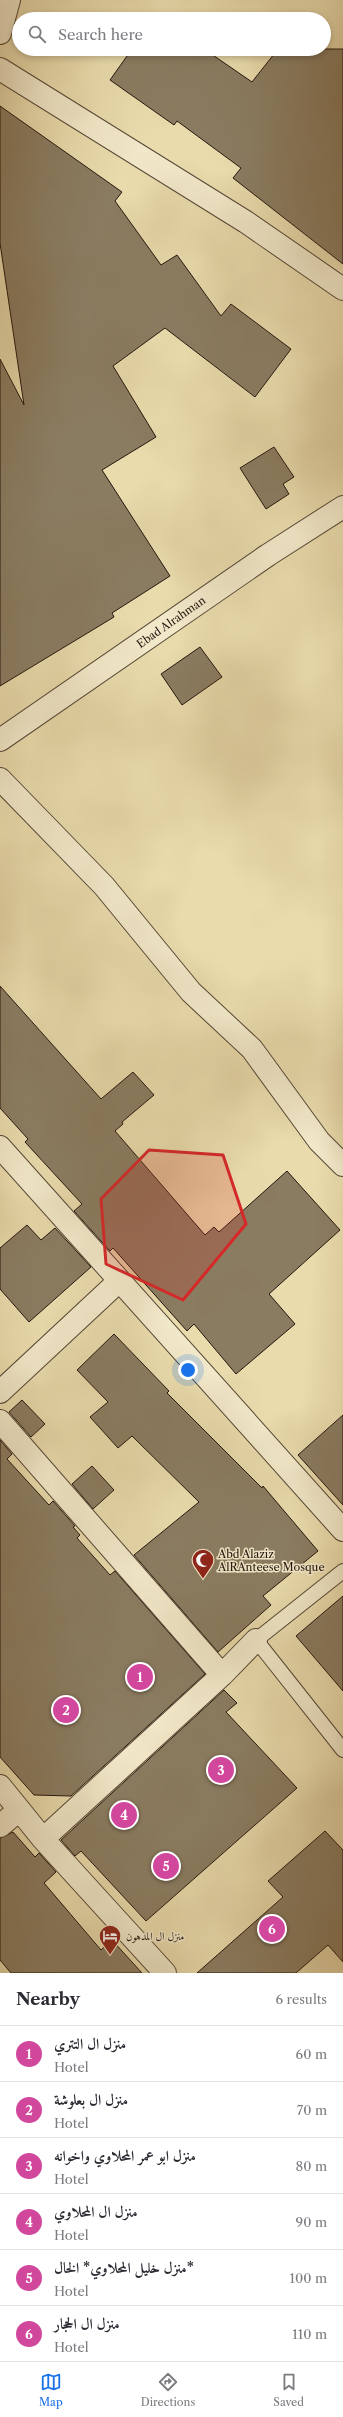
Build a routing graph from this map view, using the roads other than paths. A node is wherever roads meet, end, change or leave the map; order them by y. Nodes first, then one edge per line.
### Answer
1 (9, 0) edge
2 (0, 33) edge
3 (0, 68) edge
4 (343, 289) edge
5 (343, 507) edge
6 (0, 740) edge
7 (0, 779) edge
8 (0, 1147) edge
9 (343, 1165) edge
10 (119, 1281) junction
11 (0, 1392) edge
12 (0, 1421) edge
13 (343, 1530) edge
14 (343, 1571) edge
15 (256, 1640) junction
16 (222, 1675) junction
17 (343, 1750) edge
18 (0, 1786) edge
19 (19, 1810) junction
20 (0, 1826) edge
21 (43, 1839) junction
22 (165, 1973) edge

1 - 2 street
3 - 4 street
5 - 6 street, Ebad Alrahman
7 - 9 street
8 - 10 street
10 - 11 street
10 - 13 street
12 - 16 street
14 - 15 lane
15 - 16 street
15 - 17 lane
16 - 21 street
18 - 19 street
19 - 20 street
19 - 21 street
21 - 22 street

